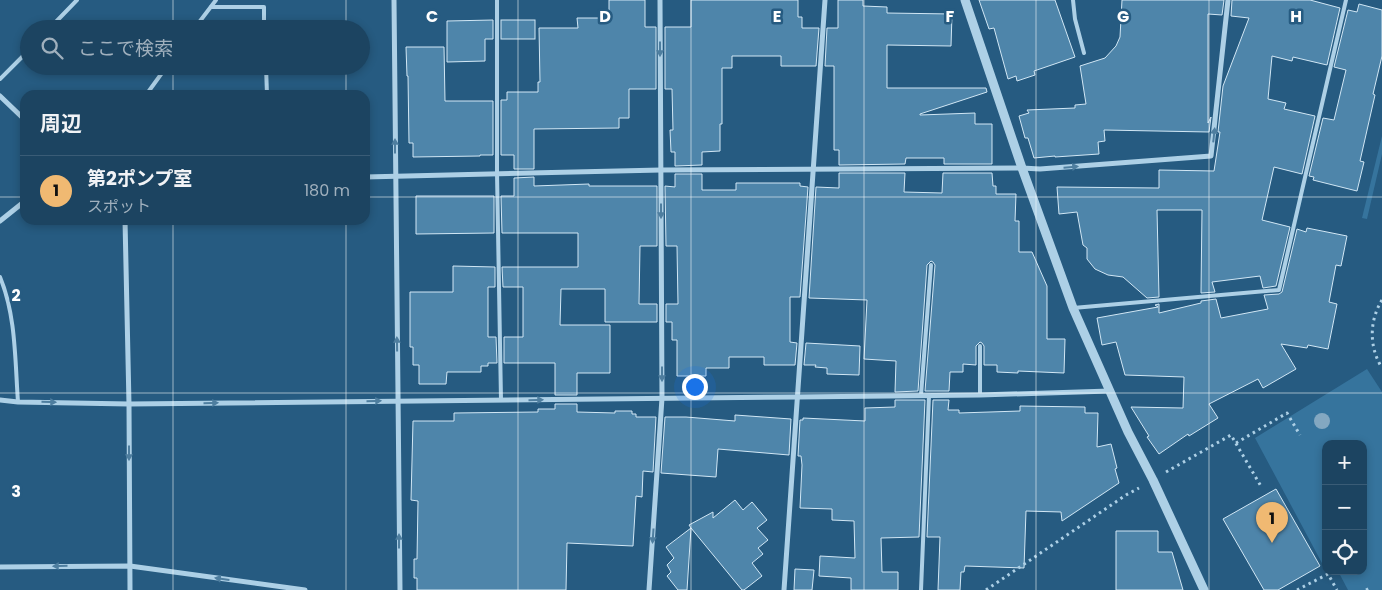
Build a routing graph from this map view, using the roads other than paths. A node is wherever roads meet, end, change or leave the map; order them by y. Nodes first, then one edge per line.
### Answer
1 (77, 0) edge
2 (216, 0) edge
3 (394, 0) edge
4 (497, 0) edge
5 (660, 0) edge
6 (825, 0) edge
7 (965, 0) edge
8 (1073, 0) edge
9 (1228, 0) edge
10 (1346, 0) edge
11 (211, 7) junction
12 (58, 20) edge
13 (201, 20) edge
14 (264, 20) edge
15 (1084, 53) dead end
16 (20, 59) edge
17 (160, 75) edge
18 (266, 75) edge
19 (0, 79) edge
20 (150, 90) edge
21 (267, 90) edge
22 (0, 96) edge
23 (20, 115) edge
24 (1022, 168) junction
25 (813, 169) junction
26 (661, 170) junction
27 (497, 174) junction
28 (370, 176) edge
29 (395, 176) junction
30 (20, 205) edge
31 (0, 221) edge
32 (125, 225) edge
33 (931, 265) dead end
34 (0, 276) edge
35 (1073, 308) junction
36 (980, 346) dead end
37 (1110, 391) junction
38 (920, 395) junction
39 (980, 395) junction
40 (929, 396) junction
41 (797, 397) junction
42 (662, 398) junction
43 (0, 400) edge
44 (501, 400) junction
45 (398, 401) junction
46 (18, 402) junction
47 (129, 404) junction
48 (130, 566) junction
49 (0, 567) edge
50 (130, 590) edge
51 (305, 590) edge
52 (400, 590) edge
53 (649, 590) edge
54 (784, 590) edge
55 (921, 590) edge
56 (1204, 590) edge

1 - 12 lane
2 - 11 lane
29 -> 3 street
4 - 27 lane
5 -> 26 street
6 - 25 street
7 - 24 street
8 - 15 lane
24 -> 9 street
10 - 35 lane
11 - 13 lane
11 - 14 lane
16 - 19 lane
17 - 20 lane
18 - 21 lane
22 - 23 street
24 - 25 street
24 - 35 street
25 - 26 street
25 - 41 street
26 - 27 street
26 -> 42 street
27 - 29 street
27 - 44 lane
28 - 29 street
45 -> 29 street
30 - 31 street
32 - 47 street
33 - 38 lane
34 - 46 lane
35 - 37 street
36 - 39 lane
37 - 39 street
37 - 56 street
38 - 40 street
38 - 41 street
39 - 40 street
40 - 55 lane
41 - 42 street
41 - 54 street
44 -> 42 street
42 -> 53 street
43 - 46 street
44 - 45 street
47 -> 45 street
52 -> 45 street
46 -> 47 street
47 -> 48 street
48 -> 49 street
48 - 50 street
51 -> 48 street

